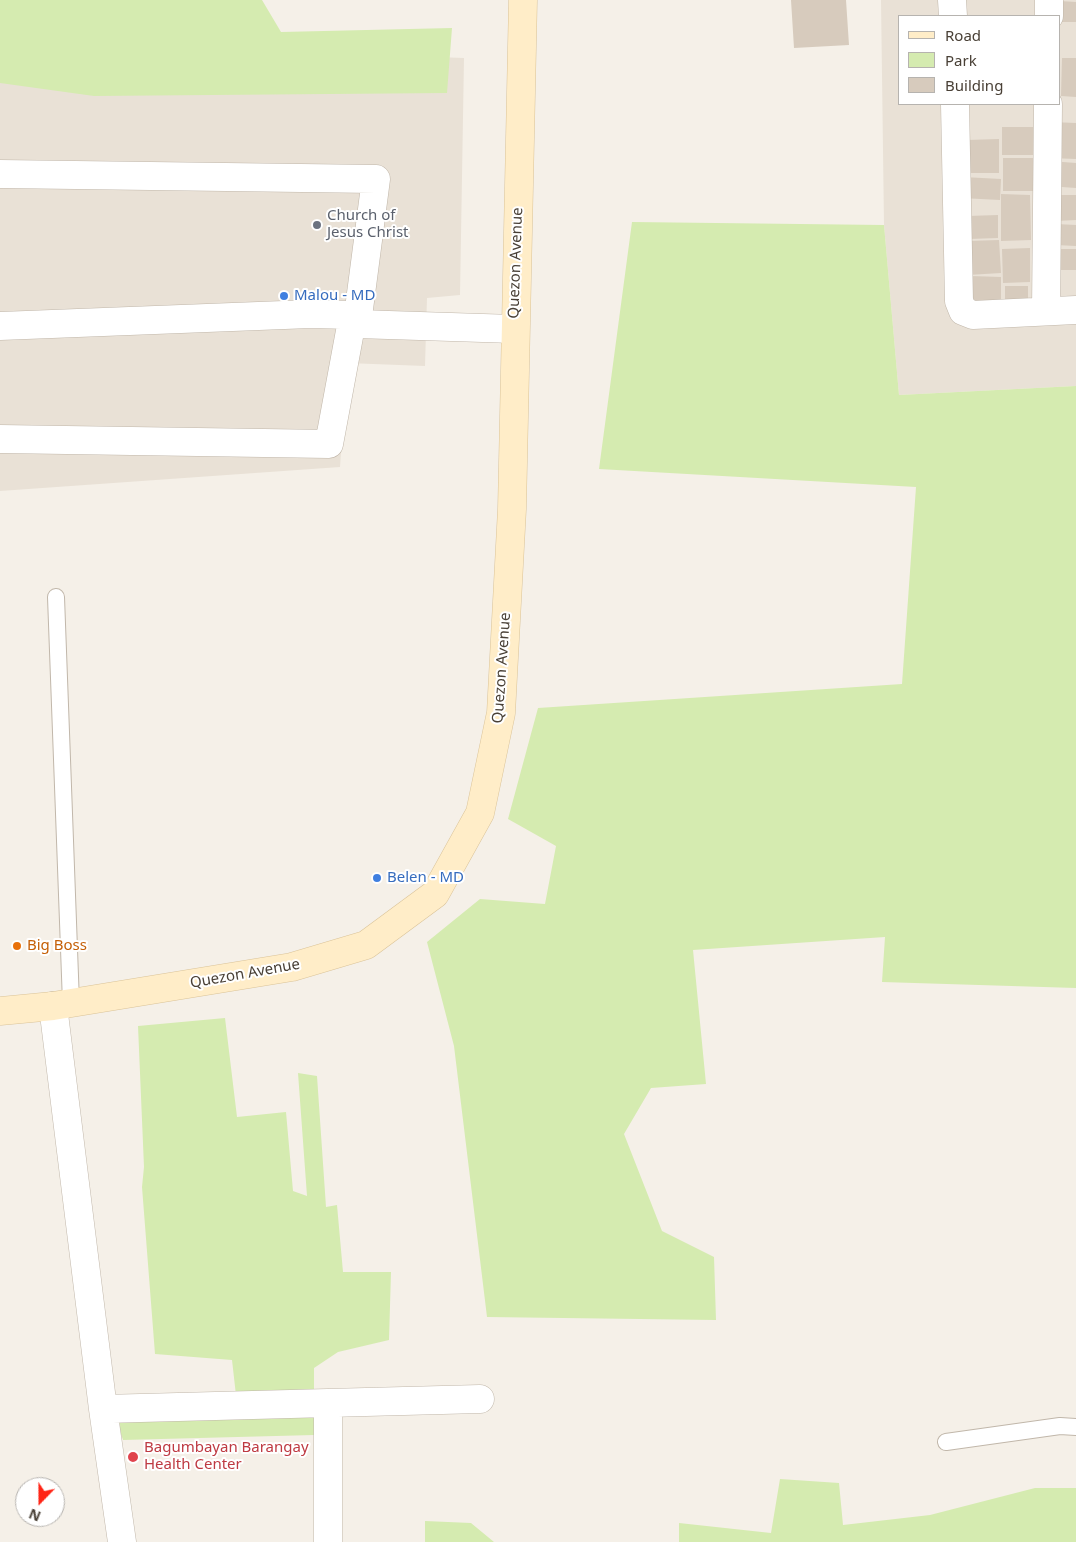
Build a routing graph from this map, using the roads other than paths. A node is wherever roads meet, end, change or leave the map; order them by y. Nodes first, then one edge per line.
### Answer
1 (523, 0) edge
2 (952, 0) edge
3 (1049, 0) edge
4 (952, 15) edge
5 (1049, 15) edge
6 (954, 105) edge
7 (1048, 105) edge
8 (0, 174) edge
9 (1076, 310) edge
10 (1046, 311) junction
11 (355, 319) junction
12 (0, 326) edge
13 (514, 329) junction
14 (0, 439) edge
15 (56, 597) dead end
16 (62, 1004) junction
17 (0, 1012) edge
18 (480, 1400) dead end
19 (328, 1404) junction
20 (103, 1409) junction
21 (1076, 1427) edge
22 (946, 1442) dead end
23 (122, 1542) edge
24 (328, 1542) edge

1 - 13 main road, Quezon Avenue
2 - 4 street
3 - 5 street
6 - 10 street
7 - 10 street
8 - 11 street
9 - 10 street
11 - 12 street
11 - 13 street
11 - 14 street
13 - 16 main road, Quezon Avenue
15 - 16 lane
16 - 17 main road, Quezon Avenue
16 - 20 street
18 - 19 street
19 - 20 street
19 - 24 street
20 - 23 street
21 - 22 lane

